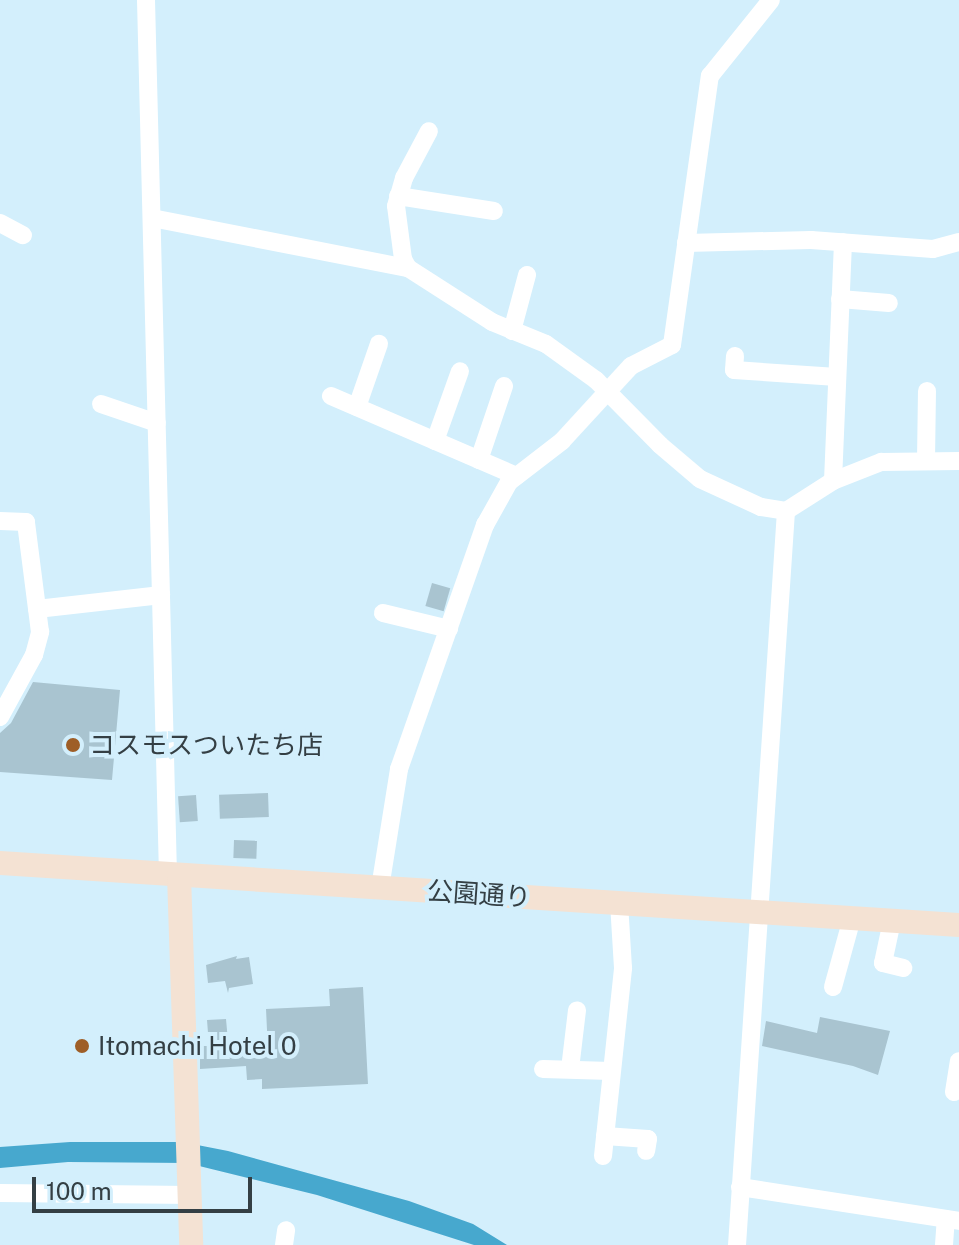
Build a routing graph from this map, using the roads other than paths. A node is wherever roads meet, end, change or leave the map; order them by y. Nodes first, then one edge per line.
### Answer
1 (146, 0) edge
2 (771, 0) edge
3 (429, 131) dead end
4 (398, 196) junction
5 (494, 211) dead end
6 (152, 218) junction
7 (0, 223) edge
8 (23, 235) dead end
9 (843, 242) junction
10 (959, 242) edge
11 (686, 243) junction
12 (408, 268) junction
13 (527, 275) dead end
14 (840, 299) junction
15 (889, 303) dead end
16 (512, 331) junction
17 (379, 344) dead end
18 (735, 356) dead end
19 (460, 371) dead end
20 (837, 377) junction
21 (504, 386) dead end
22 (927, 391) dead end
23 (609, 393) junction
24 (331, 396) dead end
25 (101, 404) dead end
26 (357, 407) junction
27 (157, 423) junction
28 (435, 441) junction
29 (479, 460) junction
30 (926, 461) junction
31 (959, 461) edge
32 (517, 476) junction
33 (833, 481) junction
34 (786, 511) junction
35 (0, 521) edge
36 (161, 595) junction
37 (37, 609) junction
38 (383, 613) dead end
39 (449, 629) junction
40 (0, 717) edge
41 (0, 863) edge
42 (174, 875) junction
43 (380, 888) junction
44 (619, 903) junction
45 (758, 912) junction
46 (852, 918) junction
47 (892, 921) junction
48 (959, 925) edge
49 (903, 968) dead end
50 (833, 987) dead end
51 (577, 1010) dead end
52 (959, 1061) edge
53 (543, 1069) dead end
54 (570, 1069) junction
55 (611, 1071) junction
56 (954, 1092) dead end
57 (605, 1136) junction
58 (646, 1151) dead end
59 (603, 1156) dead end
60 (740, 1187) junction
61 (0, 1193) edge
62 (191, 1195) junction
63 (953, 1220) edge
64 (191, 1245) edge
65 (737, 1245) edge
66 (944, 1245) edge

1 - 6 street
2 - 11 street
3 - 4 street
4 - 5 street
4 - 12 street
6 - 12 street
6 - 27 street
7 - 8 street
9 - 10 street
9 - 11 street
9 - 14 street
11 - 23 street
12 - 16 street
13 - 16 street
14 - 15 street
14 - 20 street
16 - 23 street
17 - 26 street
18 - 20 street
19 - 28 street
20 - 33 street
21 - 29 street
22 - 30 street
23 - 32 street
23 - 34 street
24 - 26 street
25 - 27 street
26 - 28 street
27 - 36 street
28 - 29 street
29 - 32 street
30 - 31 street
30 - 33 street
32 - 39 street
33 - 34 street
34 - 45 street
35 - 37 street
36 - 37 street
36 - 42 street
37 - 40 street
38 - 39 street
39 - 43 street
41 - 42 street, 公園通り
42 - 43 street, 公園通り
42 - 62 street
43 - 44 street, 公園通り
44 - 45 street, 公園通り
44 - 55 street
45 - 46 street, 公園通り
45 - 60 street
46 - 47 street, 公園通り
46 - 50 street
47 - 48 street, 公園通り
47 - 49 street
51 - 54 street
52 - 56 street
53 - 54 street
54 - 55 street
55 - 57 street
57 - 58 street
57 - 59 street
60 - 63 street
60 - 65 street
61 - 62 street
62 - 64 street
63 - 66 street

